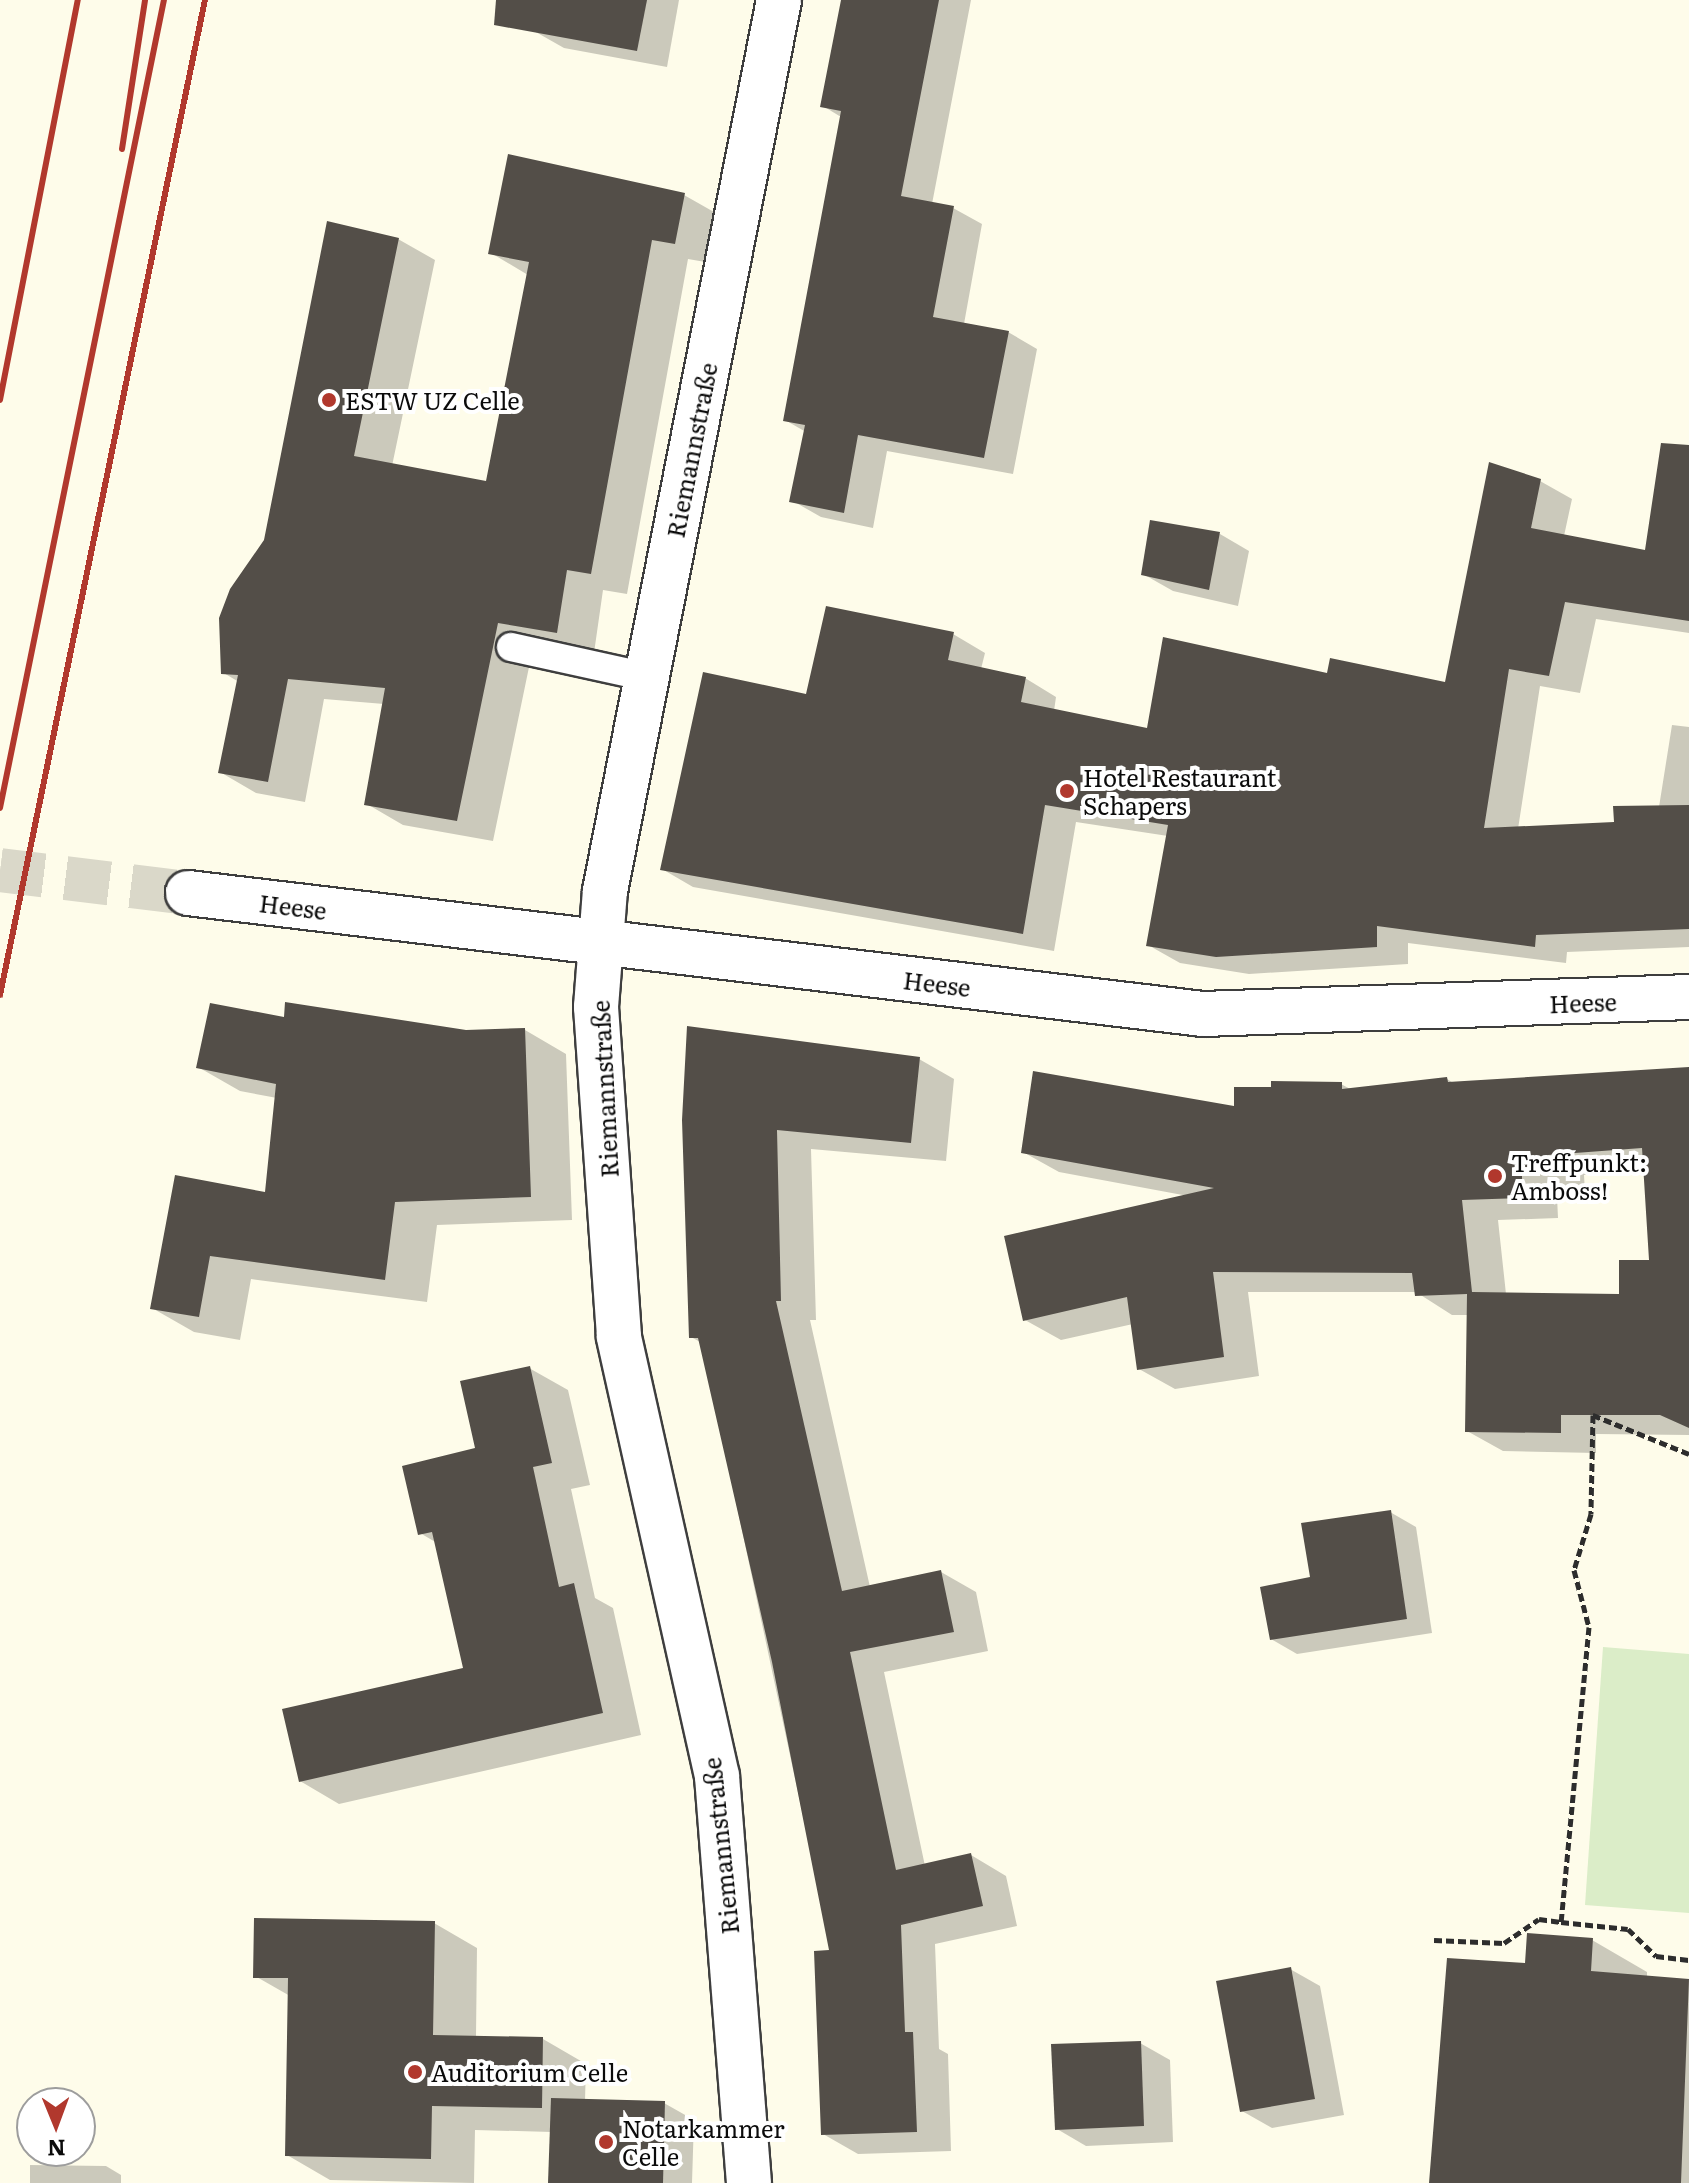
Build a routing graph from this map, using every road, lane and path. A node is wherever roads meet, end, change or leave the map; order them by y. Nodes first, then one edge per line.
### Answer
1 (779, 0) edge
2 (511, 647) dead end
3 (647, 677) junction
4 (188, 893) tunnel mouth
5 (601, 944) junction
6 (1689, 997) edge
7 (1689, 1454) edge
8 (1561, 1922) junction
9 (1434, 1940) dead end
10 (1689, 1960) edge
11 (749, 2183) edge

1 - 3 street, Riemannstraße
2 - 3 lane
3 - 5 street, Riemannstraße
4 - 5 street, Heese
5 - 6 street, Heese
5 - 11 street, Riemannstraße
7 - 8 path
8 - 9 path
8 - 10 path

